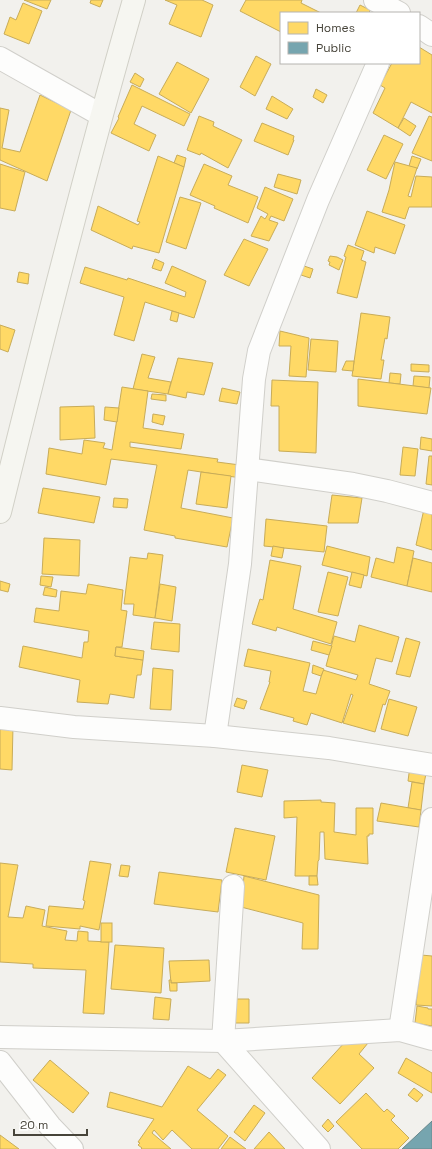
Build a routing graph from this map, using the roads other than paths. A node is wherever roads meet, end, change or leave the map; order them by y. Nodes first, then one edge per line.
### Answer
1 (134, 0) edge
2 (375, 0) edge
3 (406, 0) edge
4 (397, 12) edge
5 (400, 12) edge
6 (420, 27) edge
7 (432, 35) edge
8 (0, 58) edge
9 (378, 64) edge
10 (101, 115) junction
11 (247, 469) junction
12 (432, 503) edge
13 (0, 512) edge
14 (0, 718) edge
15 (215, 736) junction
16 (432, 765) edge
17 (432, 819) edge
18 (233, 886) dead end
19 (400, 1030) junction
20 (0, 1037) edge
21 (432, 1039) edge
22 (223, 1041) junction
23 (0, 1062) edge
24 (72, 1149) edge
25 (318, 1149) edge

1 - 10 main road
2 - 4 street
3 - 5 street
6 - 7 street
8 - 10 street
9 - 11 street
10 - 13 main road
11 - 12 street
11 - 15 street
14 - 15 street
15 - 16 street
17 - 19 street
18 - 22 street
19 - 21 street
19 - 22 street
20 - 22 street
22 - 25 street
23 - 24 street

